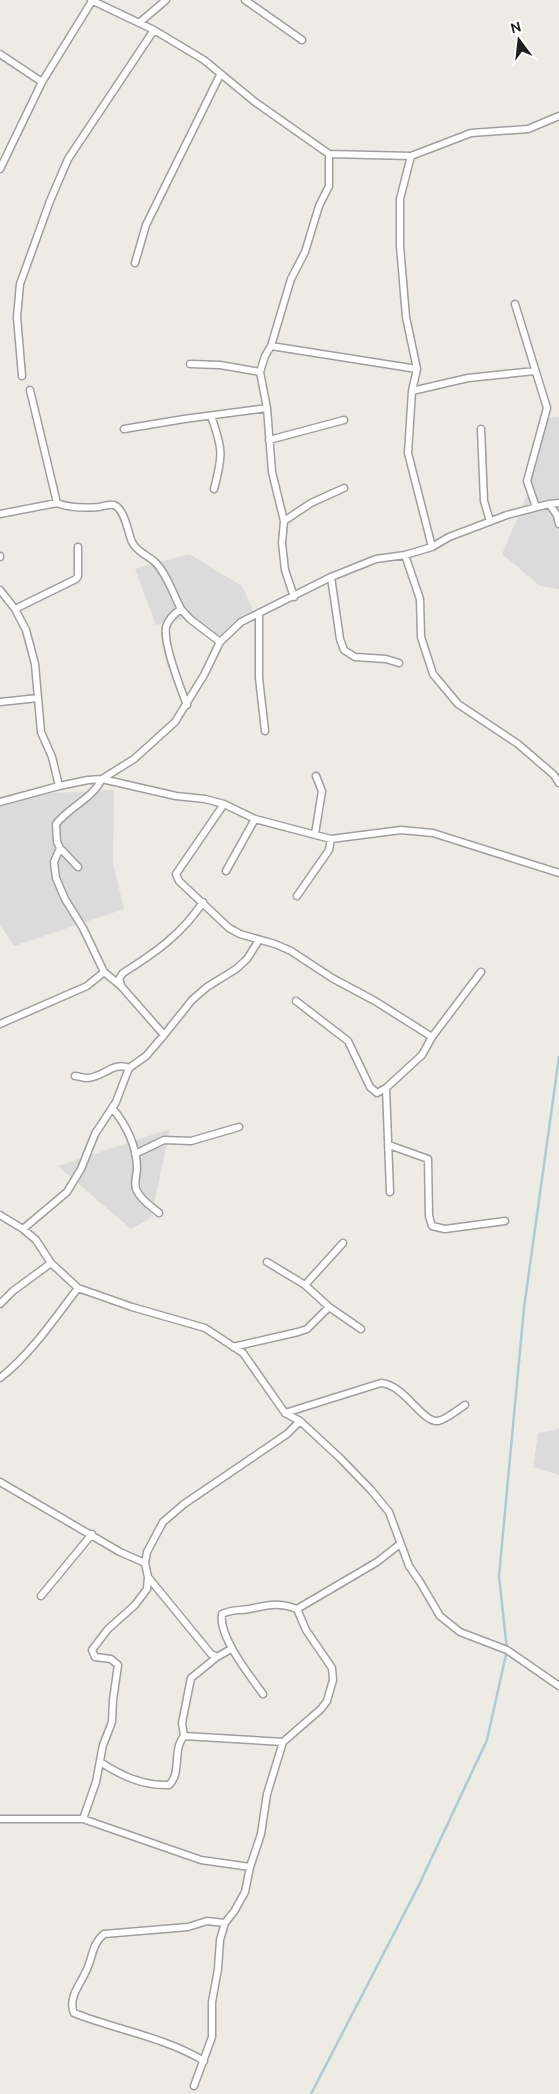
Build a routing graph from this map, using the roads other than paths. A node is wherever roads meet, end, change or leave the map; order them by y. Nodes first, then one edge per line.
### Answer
1 (92, 0) edge
2 (166, 0) edge
3 (245, 0) edge
4 (139, 23) junction
5 (154, 30) junction
6 (302, 40) dead end
7 (0, 54) edge
8 (220, 74) junction
9 (42, 82) junction
10 (559, 116) edge
11 (329, 154) junction
12 (411, 156) junction
13 (0, 169) edge
14 (135, 263) dead end
15 (515, 304) dead end
16 (271, 346) junction
17 (190, 364) dead end
18 (417, 369) junction
19 (535, 371) junction
20 (260, 372) junction
21 (22, 376) dead end
22 (30, 390) dead end
23 (412, 391) junction
24 (267, 408) junction
25 (211, 416) junction
26 (344, 420) dead end
27 (124, 429) dead end
28 (482, 429) dead end
29 (269, 440) junction
30 (344, 488) dead end
31 (214, 489) dead end
32 (559, 503) edge
33 (57, 504) junction
34 (549, 504) junction
35 (536, 507) junction
36 (0, 514) edge
37 (284, 521) junction
38 (490, 521) junction
39 (559, 524) edge
40 (78, 547) dead end
41 (432, 547) junction
42 (405, 555) junction
43 (331, 577) junction
44 (0, 590) edge
45 (294, 597) junction
46 (15, 609) junction
47 (181, 609) junction
48 (259, 614) junction
49 (220, 642) junction
50 (399, 663) dead end
51 (38, 698) junction
52 (0, 702) edge
53 (187, 705) junction
54 (265, 730) dead end
55 (316, 776) dead end
56 (102, 779) junction
57 (559, 783) edge
58 (60, 786) junction
59 (0, 802) edge
60 (224, 804) junction
61 (255, 819) junction
62 (315, 834) junction
63 (331, 839) junction
64 (60, 848) junction
65 (78, 867) dead end
66 (226, 871) dead end
67 (559, 873) edge
68 (298, 896) dead end
69 (203, 902) junction
70 (260, 940) junction
71 (104, 972) junction
72 (481, 972) dead end
73 (122, 986) junction
74 (296, 1001) dead end
75 (0, 1024) edge
76 (164, 1035) junction
77 (432, 1037) junction
78 (129, 1068) junction
79 (75, 1076) dead end
80 (386, 1088) junction
81 (112, 1108) junction
82 (239, 1127) dead end
83 (389, 1145) junction
84 (135, 1154) junction
85 (390, 1192) dead end
86 (159, 1214) dead end
87 (0, 1215) edge
88 (505, 1221) dead end
89 (23, 1229) junction
90 (343, 1243) dead end
91 (268, 1262) dead end
92 (51, 1263) junction
93 (305, 1285) junction
94 (78, 1288) junction
95 (0, 1304) edge
96 (329, 1307) junction
97 (361, 1329) dead end
98 (233, 1347) junction
99 (0, 1378) edge
100 (465, 1405) dead end
101 (285, 1413) junction
102 (300, 1421) junction
103 (0, 1482) edge
104 (92, 1534) junction
105 (400, 1544) junction
106 (144, 1563) junction
107 (148, 1577) junction
108 (41, 1596) dead end
109 (297, 1609) junction
110 (231, 1649) junction
111 (216, 1657) junction
112 (559, 1686) edge
113 (263, 1694) dead end
114 (184, 1736) junction
115 (282, 1742) junction
116 (100, 1762) junction
117 (0, 1819) edge
118 (83, 1819) junction
119 (250, 1867) junction
120 (225, 1923) junction
121 (204, 2061) junction
122 (194, 2086) dead end

1 - 4 street
1 - 9 street
2 - 4 street
3 - 6 street
4 - 5 street
5 - 8 street
5 - 21 street
7 - 9 street
8 - 11 street
8 - 14 street
9 - 13 street
10 - 12 street
11 - 12 street
11 - 16 street
12 - 18 street
15 - 19 street
16 - 18 street
16 - 20 street
17 - 20 street
18 - 23 street
19 - 23 street
19 - 35 street
20 - 24 street
22 - 33 street
23 - 41 street
24 - 25 street
24 - 29 street
25 - 27 street
25 - 31 street
26 - 29 street
28 - 38 street
29 - 37 street
30 - 37 street
32 - 34 street
33 - 36 street
33 - 47 street
34 - 35 street
34 - 39 street
35 - 38 street
37 - 45 street
38 - 41 street
40 - 46 street
41 - 42 street
42 - 43 street
42 - 57 street
43 - 45 street
43 - 50 street
44 - 46 street
45 - 48 street
46 - 51 street
47 - 49 street
47 - 53 street
48 - 49 street
48 - 54 street
49 - 53 street
51 - 52 street
51 - 58 street
53 - 56 street
55 - 62 street
56 - 58 street
56 - 60 street
56 - 64 street
58 - 59 street
60 - 61 street
60 - 69 street
61 - 62 street
61 - 66 street
62 - 63 street
63 - 67 street
63 - 68 street
64 - 65 street
64 - 71 street
69 - 70 street
69 - 73 street
70 - 76 street
70 - 77 street
71 - 73 street
71 - 75 street
72 - 77 street
73 - 76 street
74 - 80 street
76 - 78 street
77 - 80 street
78 - 79 street
78 - 81 street
80 - 83 street
81 - 84 street
81 - 89 street
82 - 84 street
83 - 85 street
83 - 88 street
84 - 86 street
87 - 89 street
89 - 92 street
90 - 93 street
91 - 93 street
92 - 94 street
92 - 95 street
93 - 96 street
94 - 98 street
94 - 99 street
96 - 97 street
96 - 98 street
98 - 101 street
100 - 101 street
101 - 102 street
102 - 105 street
102 - 106 street
103 - 104 street
104 - 106 street
104 - 108 street
105 - 109 street
105 - 112 street
106 - 107 street
107 - 111 street
107 - 116 street
109 - 110 street
109 - 115 street
110 - 111 street
110 - 113 street
111 - 114 street
114 - 115 street
114 - 116 street
115 - 119 street
116 - 118 street
117 - 118 street
118 - 119 street
119 - 120 street
120 - 121 street
120 - 121 street
121 - 122 street

